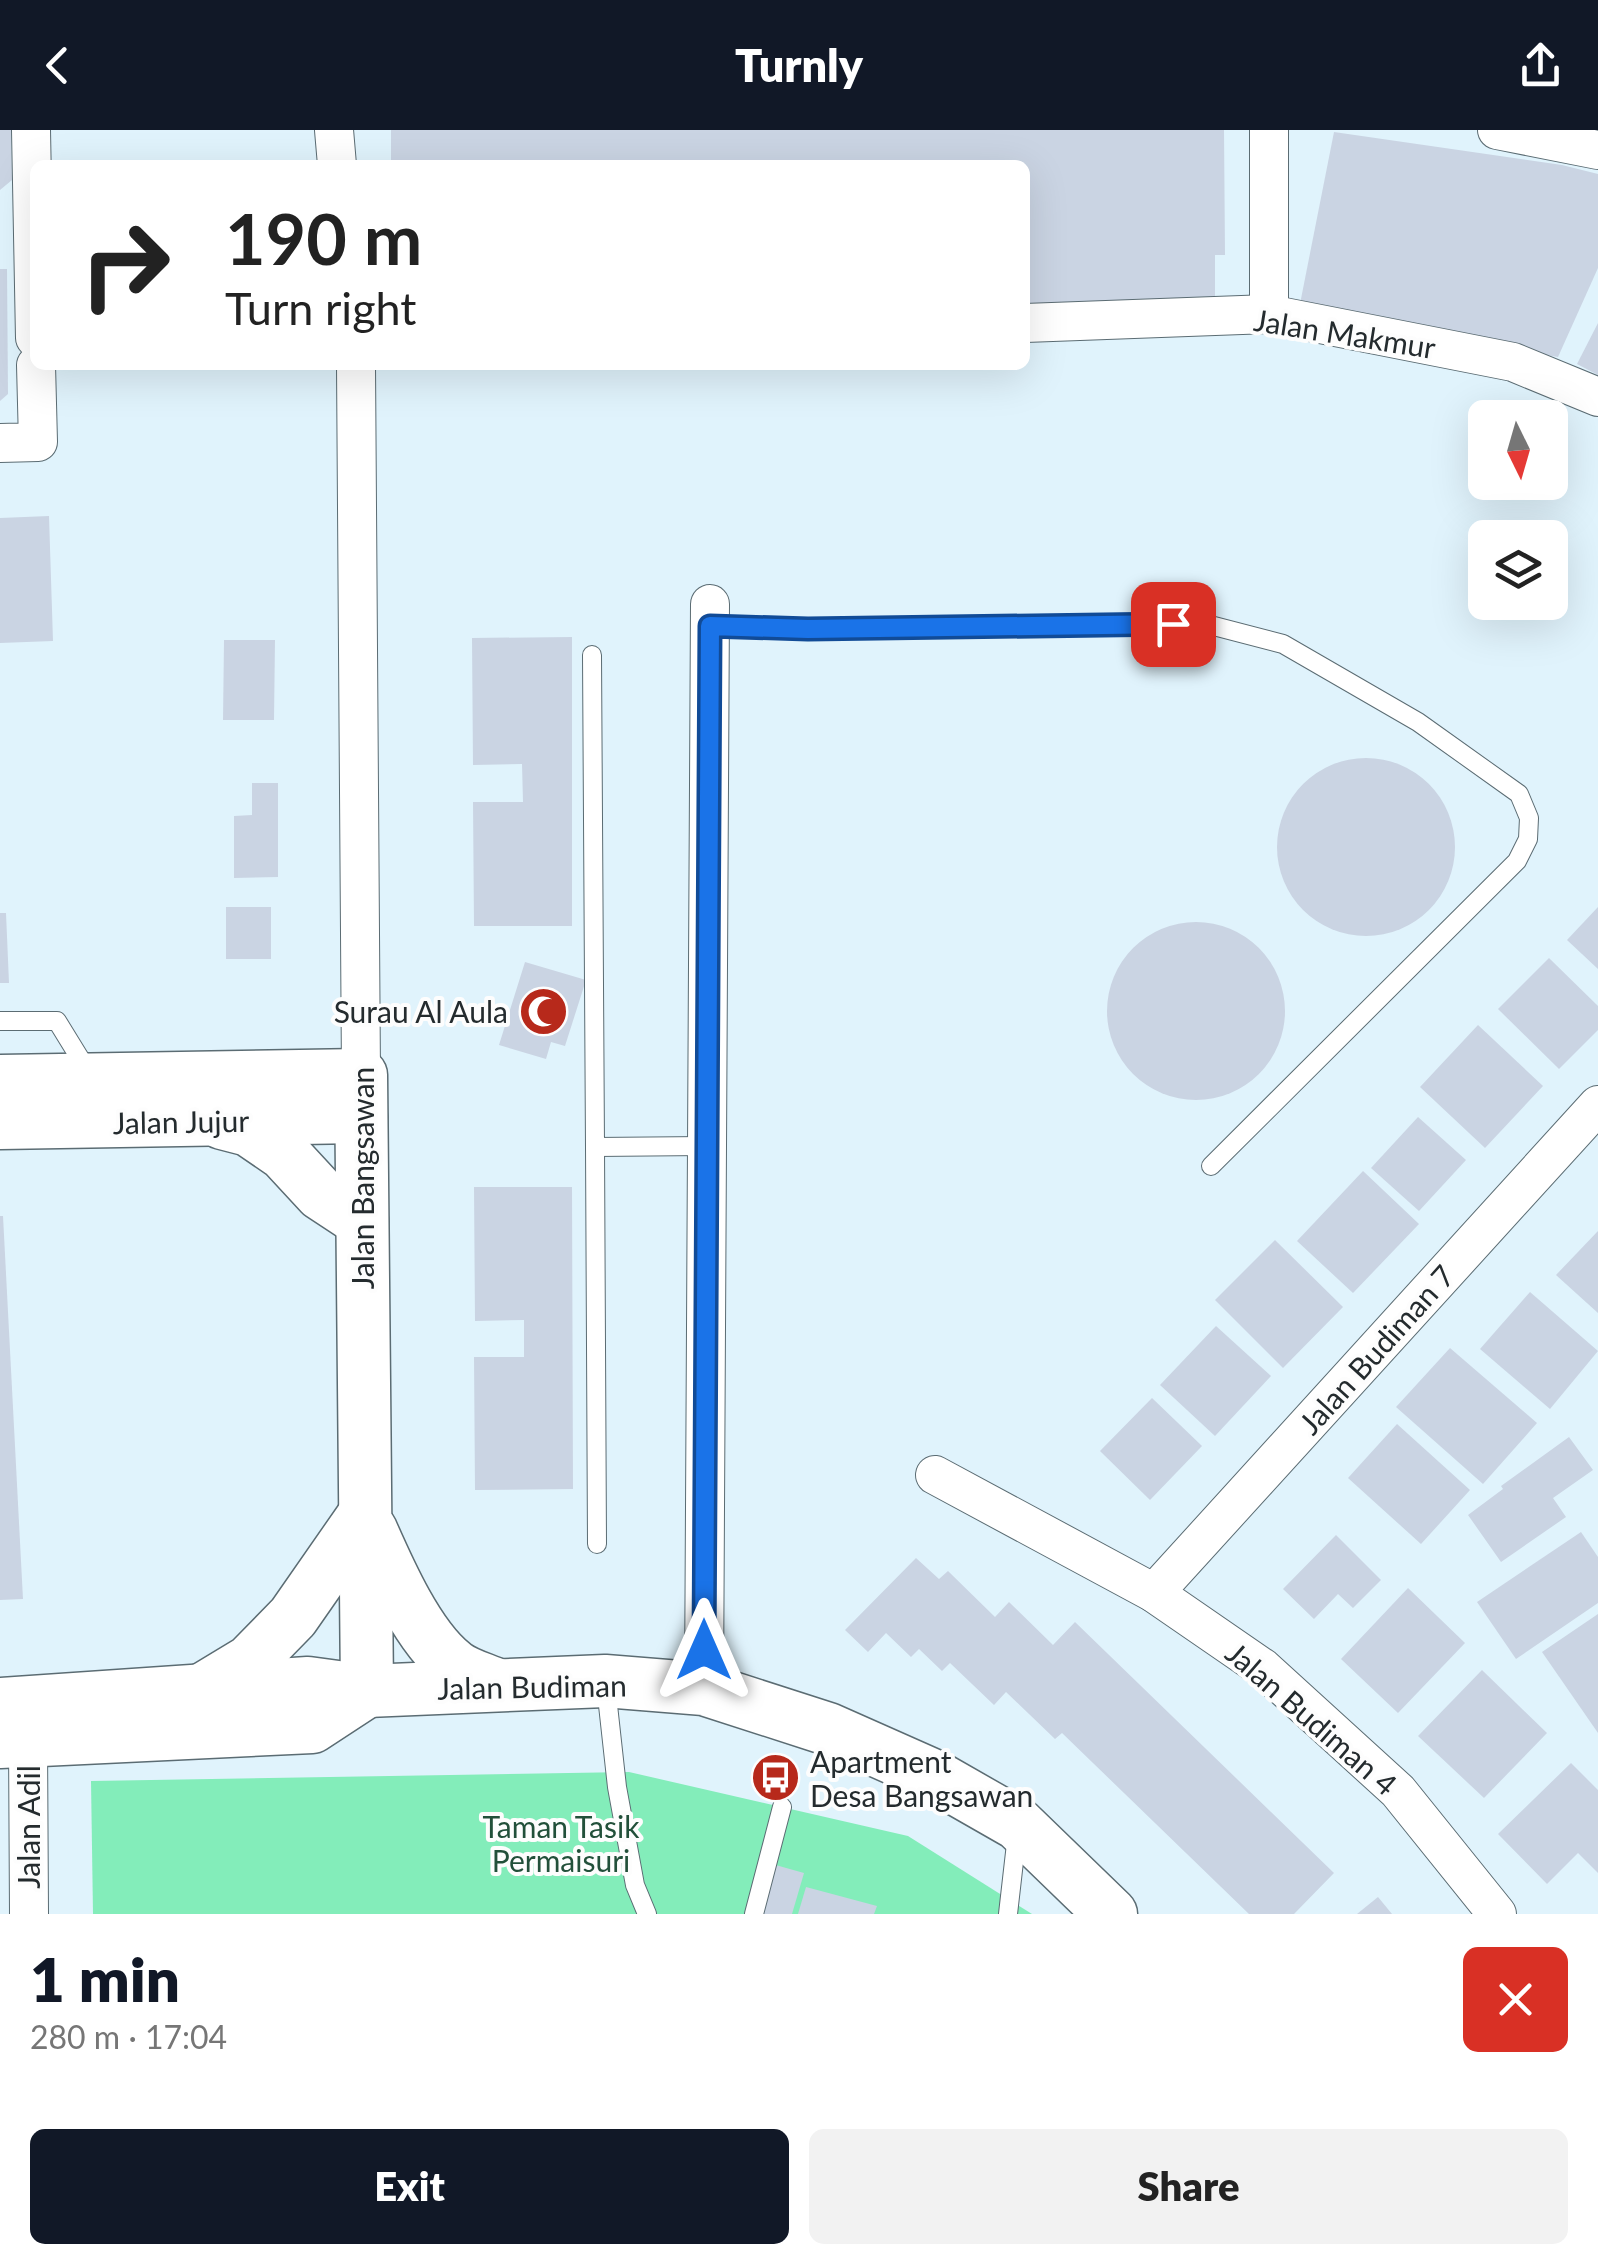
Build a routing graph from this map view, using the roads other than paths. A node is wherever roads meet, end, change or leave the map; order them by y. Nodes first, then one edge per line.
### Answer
1 (31, 130) edge
2 (334, 130) edge
3 (1269, 130) edge
4 (1497, 130) edge
5 (1598, 150) edge
6 (337, 160) edge
7 (16, 223) edge
8 (30, 308) edge
9 (1269, 314) junction
10 (1030, 323) edge
11 (36, 370) edge
12 (356, 370) edge
13 (1598, 396) edge
14 (0, 442) edge
15 (710, 615) joint
16 (592, 654) dead end
17 (0, 1021) edge
18 (86, 1080) junction
19 (0, 1081) edge
20 (361, 1096) junction
21 (1598, 1105) edge
22 (216, 1121) junction
23 (0, 1123) edge
24 (706, 1146) junction
25 (595, 1148) junction
26 (1210, 1166) dead end
27 (362, 1222) junction
28 (935, 1475) dead end
29 (364, 1515) junction
30 (597, 1544) dead end
31 (1154, 1593) junction
32 (605, 1681) junction
33 (497, 1685) junction
34 (704, 1689) junction
35 (201, 1690) junction
36 (367, 1691) junction
37 (9, 1729) edge
38 (782, 1808) dead end
39 (1018, 1824) junction
40 (28, 1914) edge
41 (646, 1914) edge
42 (754, 1914) edge
43 (1008, 1914) edge
44 (1111, 1914) edge
45 (1496, 1914) edge

1 - 7 street
2 - 6 street
3 - 9 street
4 - 5 street
7 - 8 street
9 - 10 street, Jalan Makmur
9 - 13 street, Jalan Makmur
11 - 14 street
12 - 20 street, Jalan Bangsawan
15 - 24 street
15 - 26 lane
16 - 25 lane
17 - 18 lane
18 - 19 street, Jalan Jujur
18 - 20 street, Jalan Jujur
20 - 22 street, Jalan Jujur
20 - 27 street, Jalan Bangsawan
21 - 31 street, Jalan Budiman 7
22 - 23 street, Jalan Jujur
22 - 27 street
24 - 25 lane
24 - 34 street
25 - 30 lane
27 - 29 street, Jalan Bangsawan
28 - 31 street, Jalan Budiman 4
29 - 33 street
29 - 35 street
29 - 36 street, Jalan Bangsawan
31 - 45 street, Jalan Budiman 4
32 - 33 street, Jalan Budiman
32 - 34 street, Jalan Budiman
32 - 41 lane
33 - 36 street, Jalan Budiman
34 - 39 street, Jalan Budiman
35 - 36 street, Jalan Budiman
35 - 37 street, Jalan Budiman
36 - 37 street
37 - 40 street, Jalan Adil
38 - 42 lane
39 - 43 lane
39 - 44 street, Jalan Budiman

